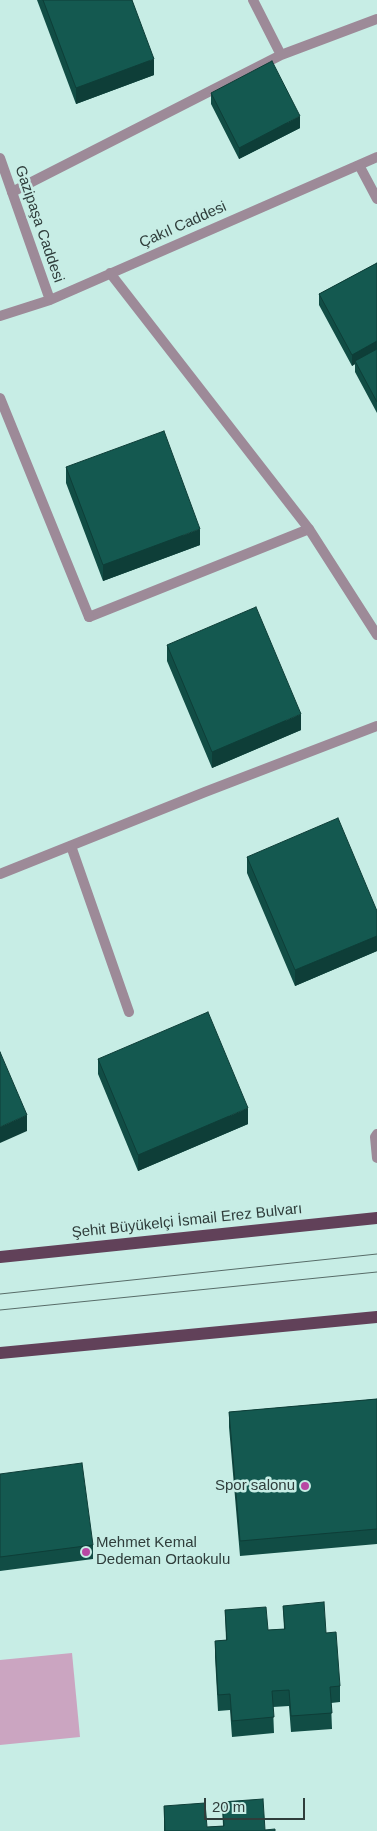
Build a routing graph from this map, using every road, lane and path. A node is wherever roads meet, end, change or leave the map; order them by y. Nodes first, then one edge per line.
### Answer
1 (253, 0) edge
2 (376, 24) edge
3 (281, 55) junction
4 (377, 157) edge
5 (0, 158) edge
6 (359, 165) junction
7 (12, 192) junction
8 (377, 199) edge
9 (110, 273) junction
10 (50, 300) junction
11 (0, 316) edge
12 (0, 398) edge
13 (309, 529) junction
14 (377, 635) edge
15 (377, 726) edge
16 (71, 846) junction
17 (0, 874) edge
18 (129, 1012) dead end
19 (377, 1134) edge
20 (377, 1158) edge
21 (377, 1218) edge
22 (0, 1257) edge
23 (377, 1317) edge
24 (0, 1353) edge

1 - 3 street
2 - 3 street
3 - 7 street
4 - 6 street, Çakıl Caddesi
5 - 7 street, Gazipaşa Caddesi
6 - 8 street
6 - 9 street, Çakıl Caddesi
7 - 10 street, Gazipaşa Caddesi
9 - 10 street, Çakıl Caddesi
9 - 13 street
10 - 11 street, Çakıl Caddesi
12 - 13 street
13 - 14 street
15 - 16 street
16 - 17 street
16 - 18 street
19 - 20 street
21 - 22 main road, Şehit Büyükelçi İsmail Erez Bulvarı
23 - 24 main road

